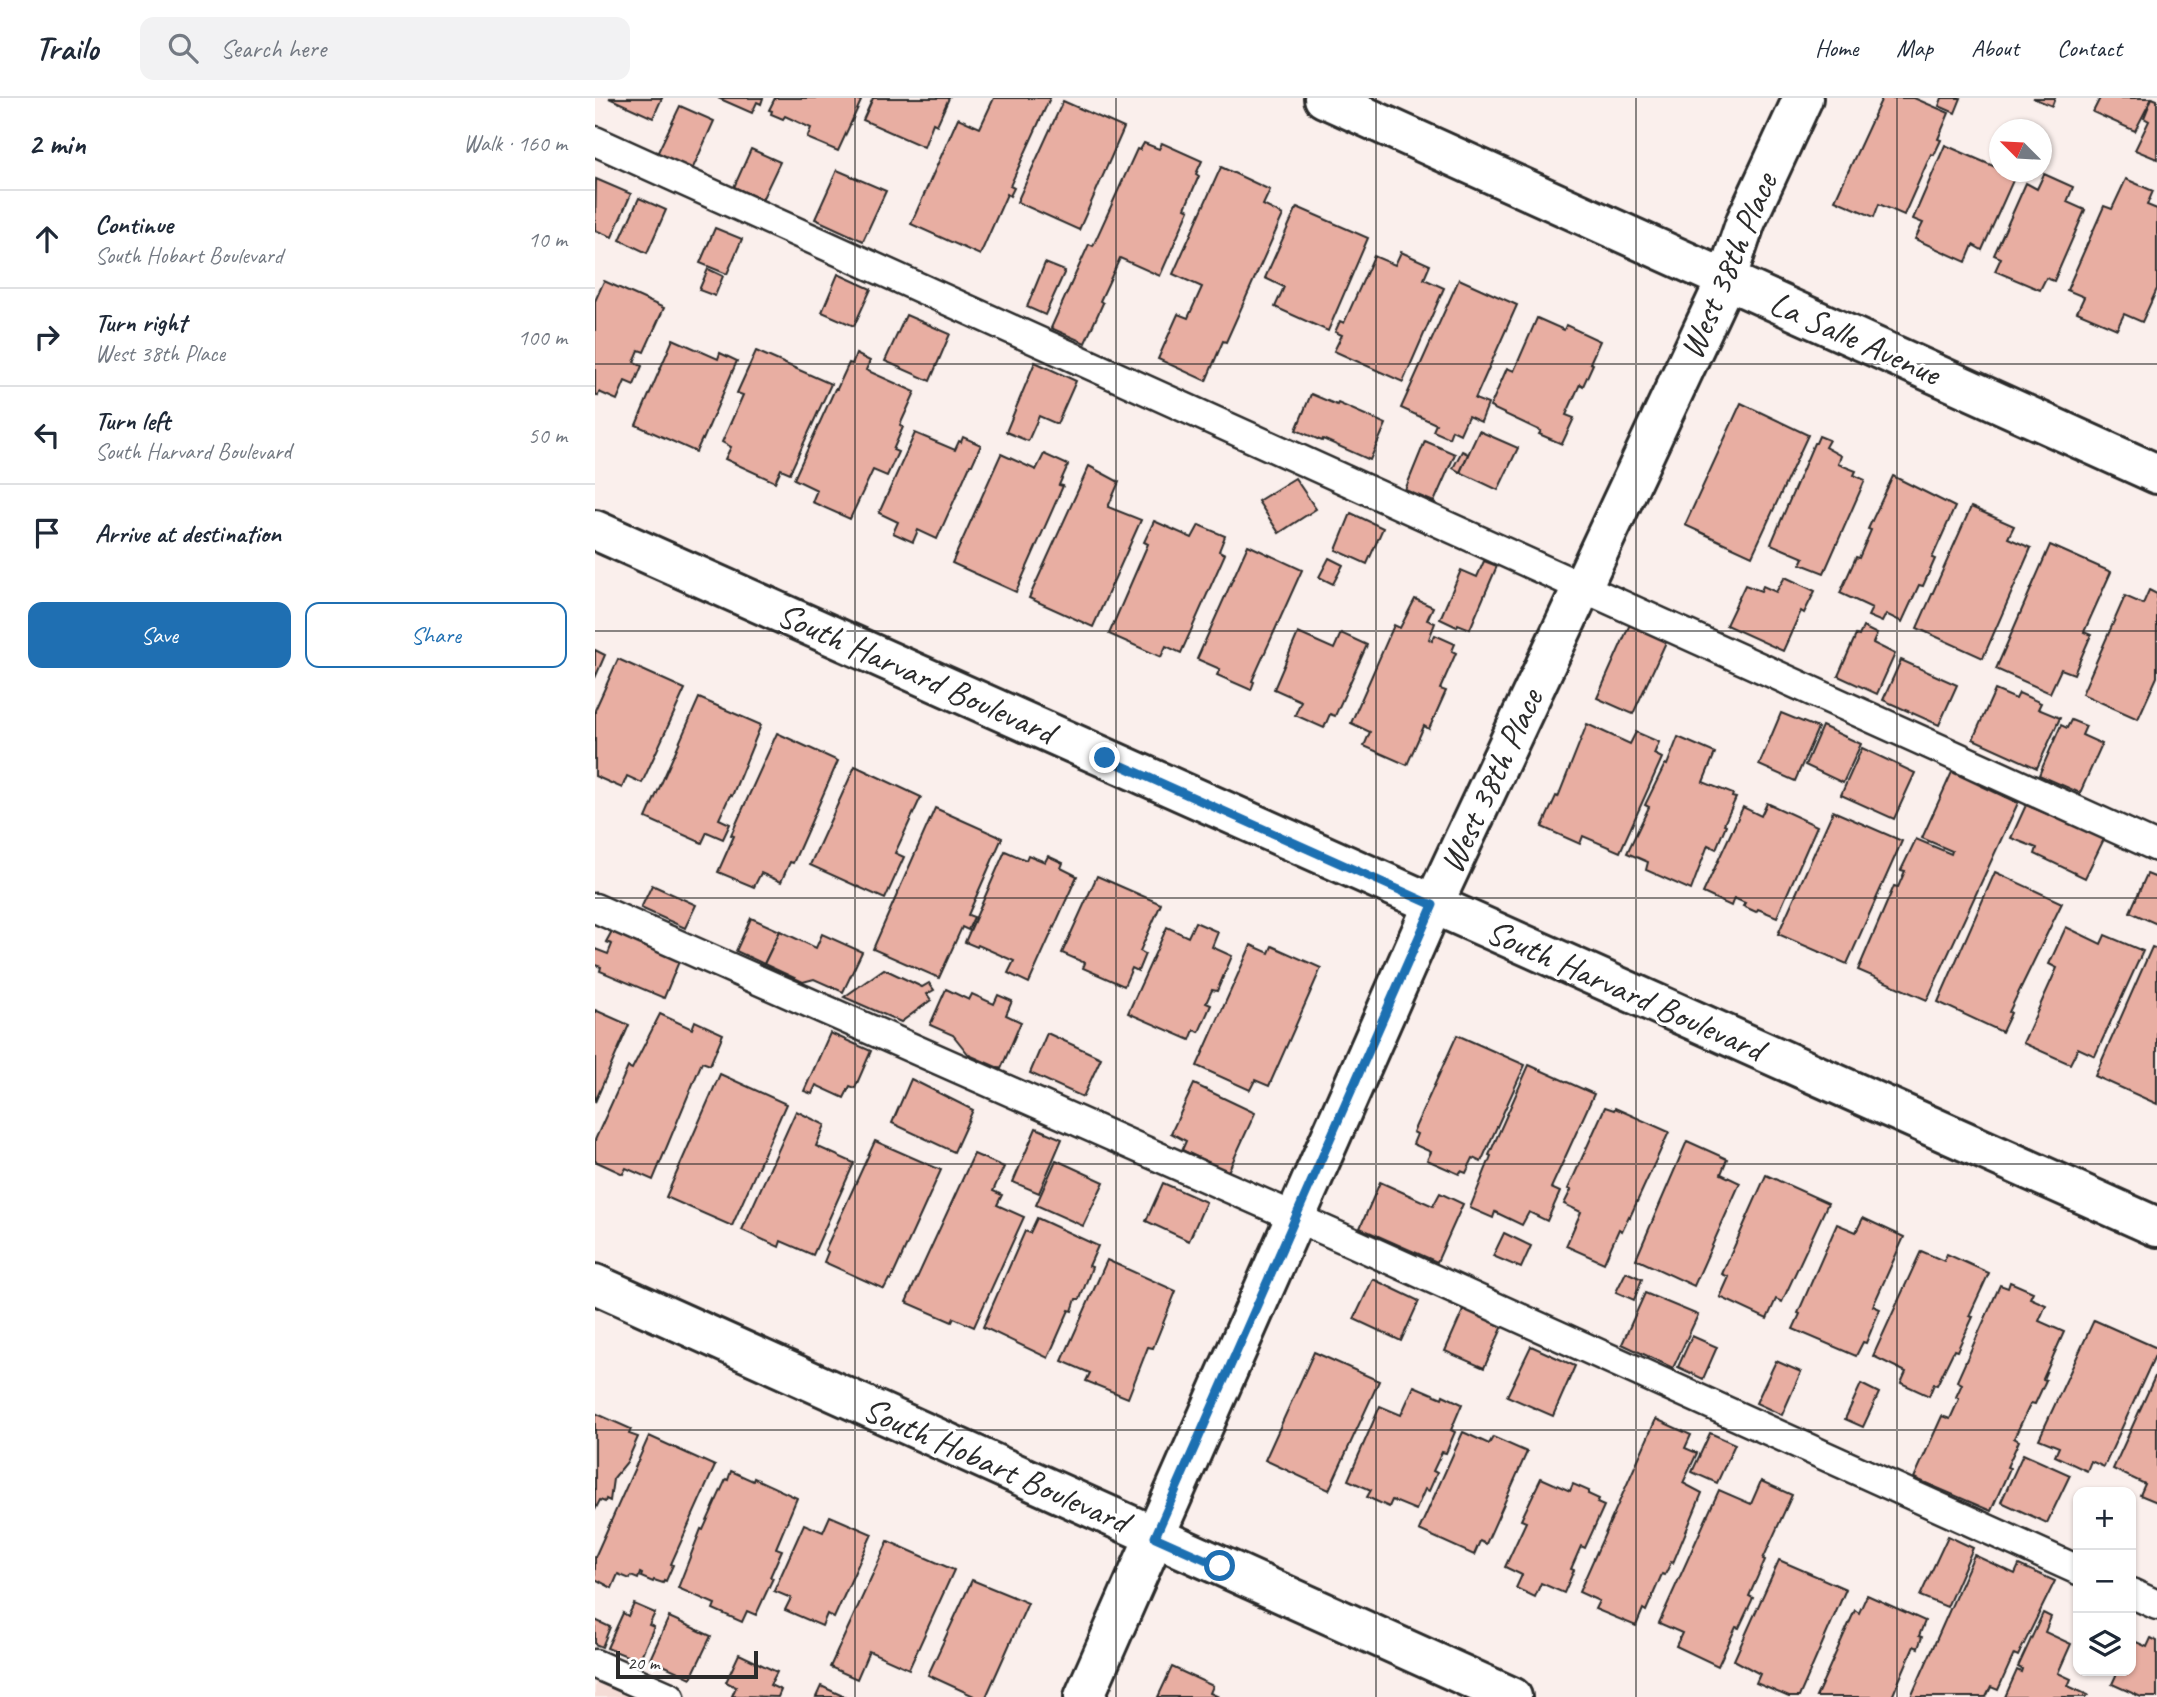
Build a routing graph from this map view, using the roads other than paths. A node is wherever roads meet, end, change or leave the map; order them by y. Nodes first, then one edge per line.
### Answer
1 (1324, 98) edge
2 (1803, 98) edge
3 (595, 141) edge
4 (1726, 280) junction
5 (2157, 474) edge
6 (595, 530) edge
7 (1582, 586) junction
8 (2157, 847) edge
9 (1433, 905) junction
10 (595, 908) edge
11 (1295, 1217) junction
12 (2157, 1227) edge
13 (595, 1284) edge
14 (1155, 1537) junction
15 (2073, 1568) edge
16 (2136, 1595) edge
17 (2157, 1605) edge
18 (595, 1664) edge
19 (670, 1697) edge
20 (1084, 1697) edge
21 (1512, 1697) edge

1 - 4 street, La Salle Avenue
2 - 4 street, West 38th Place
3 - 7 lane
4 - 5 street, La Salle Avenue
4 - 7 street, West 38th Place
6 - 9 street, South Harvard Boulevard
7 - 8 lane
7 - 9 street, West 38th Place
9 - 11 street, West 38th Place
9 - 12 street, South Harvard Boulevard
10 - 11 lane
11 - 14 street, West 38th Place
11 - 15 lane
13 - 14 street, South Hobart Boulevard
14 - 20 street, West 38th Place
14 - 21 street, South Hobart Boulevard
16 - 17 lane
18 - 19 lane

